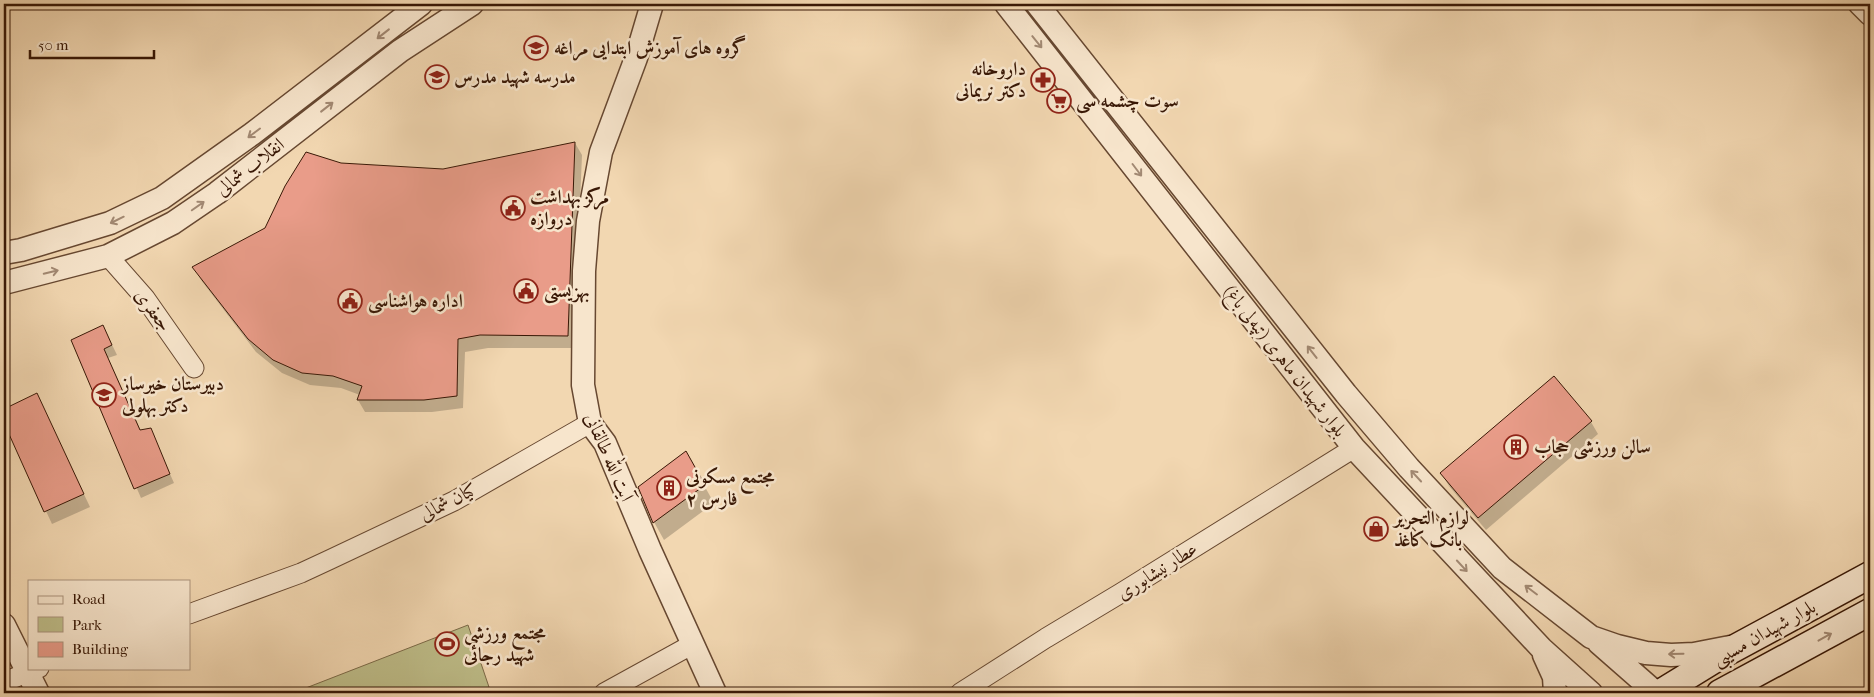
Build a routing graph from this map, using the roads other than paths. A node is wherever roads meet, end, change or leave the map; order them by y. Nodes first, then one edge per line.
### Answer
1 (421, 4) edge
2 (472, 4) edge
3 (652, 4) edge
4 (1006, 4) edge
5 (1037, 4) edge
6 (1860, 4) edge
7 (1870, 14) edge
8 (4, 254) edge
9 (108, 256) junction
10 (4, 283) edge
11 (194, 368) dead end
12 (590, 423) junction
13 (1354, 448) junction
14 (1502, 568) junction
15 (1870, 575) edge
16 (1480, 585) junction
17 (1870, 612) edge
18 (190, 614) edge
19 (4, 625) edge
20 (1774, 627) junction
21 (1592, 636) junction
22 (693, 644) junction
23 (1741, 645) junction
24 (1542, 649) junction
25 (1792, 656) junction
26 (28, 662) edge
27 (1768, 669) junction
28 (33, 670) edge
29 (4, 682) edge
30 (38, 693) edge
31 (604, 693) edge
32 (715, 693) edge
33 (960, 693) edge
34 (1555, 693) edge
35 (1591, 693) edge
36 (1658, 693) edge
37 (1720, 693) edge
38 (1756, 693) edge

1 -> 8 street, انقلاب شمالی
9 -> 2 street, انقلاب شمالی
3 - 12 street, آیت الله طالقانی
4 -> 13 street, بلوار شهیدان ماهری (تپه‌لی باغ)
14 -> 5 street, بلوار شهیدان ماهری (تپه‌لی باغ)
6 - 7 street
10 -> 9 street, انقلاب شمالی
9 - 11 street, جعفری
12 - 18 street, کیان شمالی
12 - 22 street, آیت الله طالقانی
13 -> 16 street, بلوار شهیدان ماهری (تپه‌لی باغ)
13 - 33 street, عطار نیشابوری
14 - 16 street
21 -> 14 street, بلوار شهیدان ماهری (تپه‌لی باغ)
15 - 20 main road, بلوار شهیدان مسیبی
16 - 24 street, بلوار شهیدان ماهری (تپه‌لی باغ)
25 -> 17 main road, بلوار شهیدان مسیبی
19 - 26 street
20 - 23 main road, بلوار شهیدان مسیبی
20 - 25 main road
23 -> 21 street, بلوار شهیدان ماهری (تپه‌لی باغ)
21 - 36 street, بلوار شهیدان ماهری (تپه‌لی باغ)
22 - 31 street
22 - 32 street, آیت الله طالقانی
23 - 36 main road, بلوار شهیدان مسیبی
24 - 34 street
24 - 35 street, بلوار شهیدان ماهری (تپه‌لی باغ)
25 - 27 main road, بلوار شهیدان مسیبی
27 - 37 main road, بلوار شهیدان مسیبی
27 - 38 main road
28 - 29 street
28 - 30 street

